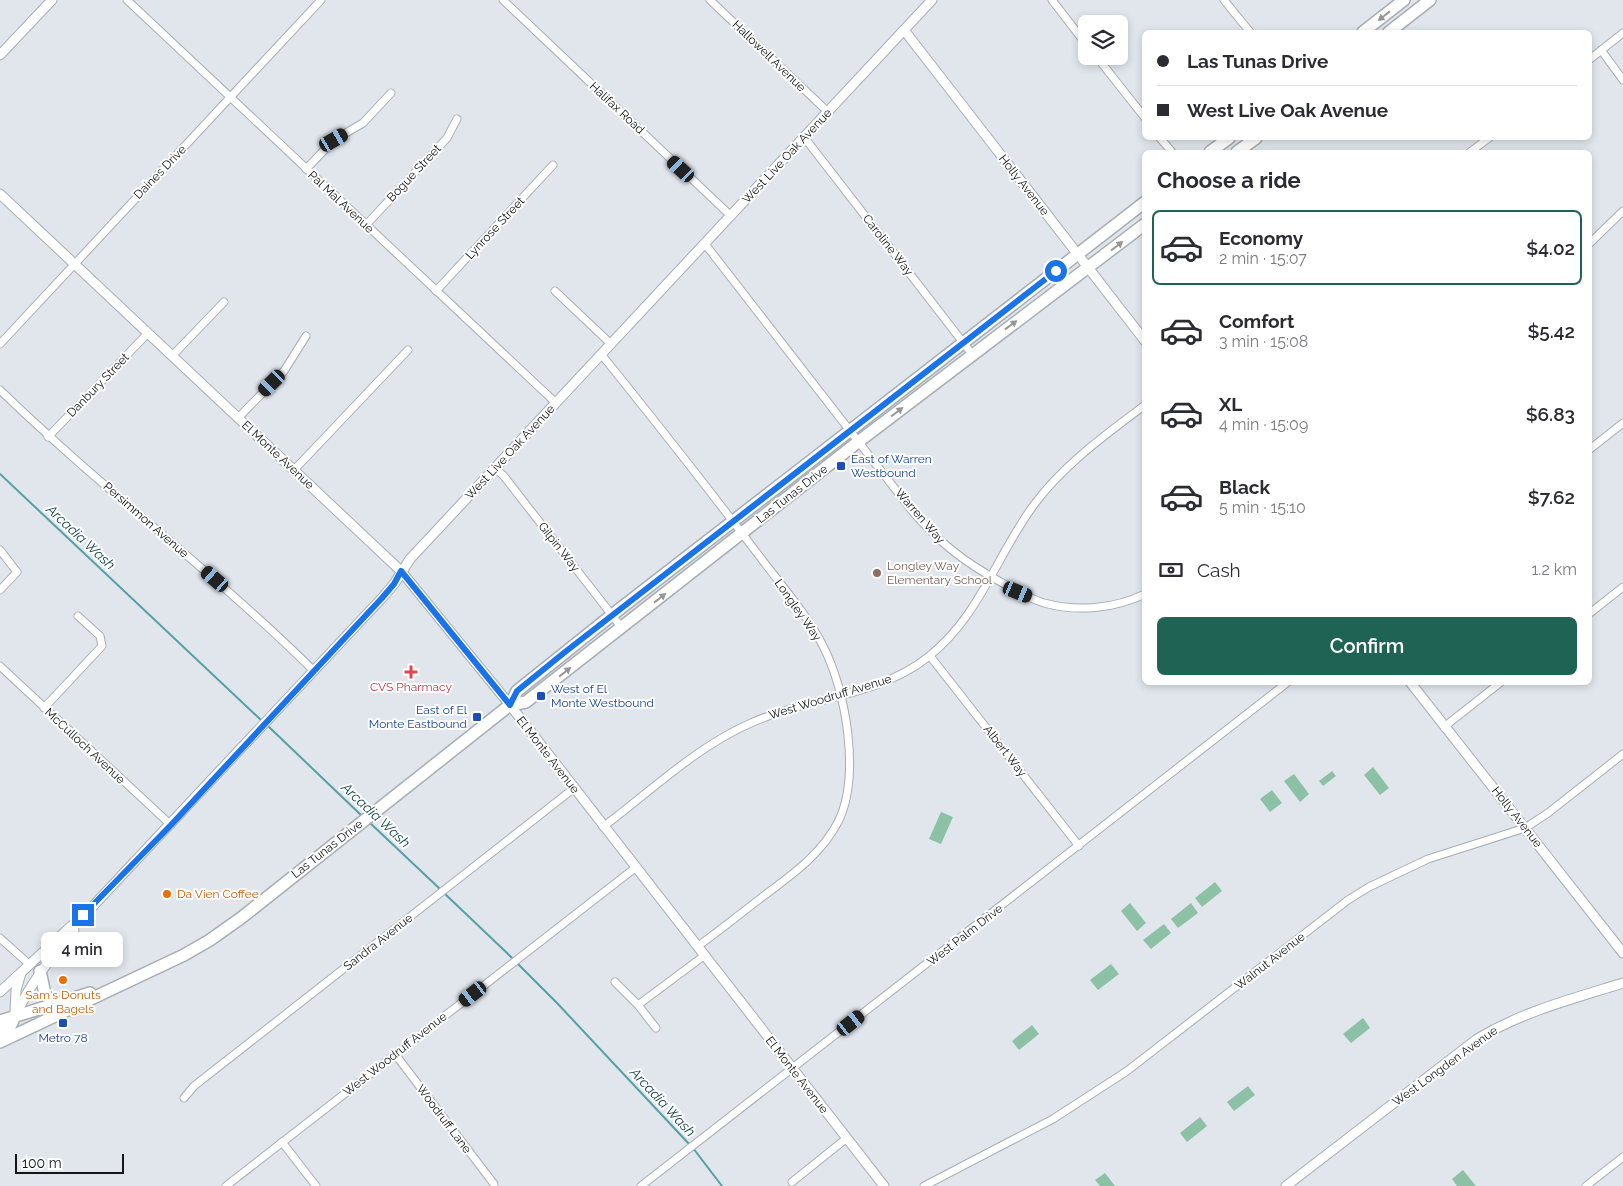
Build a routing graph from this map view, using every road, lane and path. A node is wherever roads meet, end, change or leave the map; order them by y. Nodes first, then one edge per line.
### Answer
1 (52, 0) edge
2 (127, 0) edge
3 (320, 0) edge
4 (503, 0) edge
5 (710, 0) edge
6 (932, 0) edge
7 (1052, 0) edge
8 (1224, 0) edge
9 (1404, 0) edge
10 (1430, 0) edge
11 (904, 30) junction
12 (1248, 30) edge
13 (1366, 30) edge
14 (1392, 30) edge
15 (1623, 33) edge
16 (1078, 34) edge
17 (1601, 50) junction
18 (0, 55) edge
19 (1592, 57) edge
20 (1103, 65) edge
21 (1623, 80) edge
22 (391, 93) dead end
23 (231, 97) junction
24 (828, 112) junction
25 (1142, 114) edge
26 (457, 119) dead end
27 (804, 137) junction
28 (1162, 140) edge
29 (1226, 140) edge
30 (1253, 140) edge
31 (1486, 140) edge
32 (1170, 150) edge
33 (1213, 150) edge
34 (1240, 150) edge
35 (1473, 150) edge
36 (553, 165) dead end
37 (306, 169) junction
38 (0, 194) edge
39 (1142, 204) edge
40 (1623, 211) edge
41 (731, 216) junction
42 (366, 225) junction
43 (1142, 226) edge
44 (1592, 241) edge
45 (704, 244) junction
46 (1078, 254) junction
47 (75, 265) junction
48 (1088, 268) junction
49 (436, 291) junction
50 (556, 291) dead end
51 (224, 302) dead end
52 (148, 333) junction
53 (306, 336) dead end
54 (1142, 337) edge
55 (963, 342) junction
56 (0, 344) edge
57 (611, 344) junction
58 (408, 350) dead end
59 (601, 354) junction
60 (972, 354) junction
61 (172, 356) junction
62 (0, 390) edge
63 (556, 403) junction
64 (1142, 407) edge
65 (238, 418) junction
66 (1623, 423) edge
67 (850, 431) junction
68 (48, 437) junction
69 (858, 442) junction
70 (1592, 446) edge
71 (494, 468) junction
72 (294, 470) junction
73 (733, 522) junction
74 (742, 533) junction
75 (0, 550) edge
76 (401, 571) junction
77 (991, 577) junction
78 (1623, 587) edge
79 (0, 590) edge
80 (1142, 595) edge
81 (1592, 611) edge
82 (612, 615) junction
83 (78, 616) dead end
84 (622, 628) junction
85 (930, 656) junction
86 (0, 666) edge
87 (314, 671) junction
88 (1284, 685) edge
89 (1412, 685) edge
90 (1497, 685) edge
91 (841, 694) junction
92 (510, 705) junction
93 (44, 708) junction
94 (1444, 727) junction
95 (1623, 754) edge
96 (573, 788) junction
97 (171, 825) junction
98 (603, 827) junction
99 (1525, 828) junction
100 (1079, 846) junction
101 (635, 868) junction
102 (93, 906) junction
103 (0, 938) edge
104 (698, 946) junction
105 (1623, 953) edge
106 (705, 955) junction
107 (30, 964) junction
108 (22, 971) junction
109 (40, 971) junction
110 (134, 978) junction
111 (615, 982) dead end
112 (1623, 983) edge
113 (0, 992) edge
114 (55, 1004) junction
115 (638, 1005) junction
116 (15, 1016) junction
117 (0, 1021) edge
118 (656, 1028) dead end
119 (0, 1033) edge
120 (18, 1035) junction
121 (0, 1042) edge
122 (395, 1054) junction
123 (793, 1068) junction
124 (184, 1098) dead end
125 (847, 1138) junction
126 (282, 1142) junction
127 (1623, 1157) edge
128 (792, 1182) dead end
129 (494, 1184) dead end
130 (226, 1186) edge
131 (316, 1186) edge
132 (642, 1186) edge
133 (884, 1186) edge
134 (924, 1186) edge
135 (1286, 1186) edge
136 (1586, 1186) edge

1 - 18 street
2 - 23 street, Pal Mal Avenue
3 - 23 street, Daines Drive
4 - 41 street, Halifax Road
5 - 24 street, Hallowell Avenue
6 - 11 street, West Live Oak Avenue
7 - 16 street
8 - 12 street
9 -> 13 main road
10 - 14 main road
11 - 24 street, West Live Oak Avenue
11 - 46 street, Holly Avenue
15 - 17 street
17 - 19 street
17 - 21 street
20 - 25 street
22 - 37 street
23 - 37 street, Pal Mal Avenue
23 - 47 street, Daines Drive
24 - 27 street, West Live Oak Avenue
26 - 42 street, Bogue Street
27 - 41 street, West Live Oak Avenue
27 - 55 street, Caroline Way
28 - 32 street
29 - 33 main road
30 - 34 main road
31 - 35 street
36 - 49 street, Lynrose Street
37 - 42 street, Pal Mal Avenue
38 - 47 street, El Monte Avenue
39 - 46 main road, Las Tunas Drive
40 - 44 street
41 - 45 street, West Live Oak Avenue
42 - 49 street, Pal Mal Avenue
48 -> 43 main road, Las Tunas Drive
45 - 57 street, West Live Oak Avenue
45 - 67 street, Warren Way
46 - 48 street, Holly Avenue
46 - 55 main road, Las Tunas Drive
47 - 52 street, El Monte Avenue
47 - 56 street, Daines Drive
48 - 54 street, Holly Avenue
60 -> 48 main road, Las Tunas Drive
49 - 63 street, Pal Mal Avenue
50 - 57 street
51 - 61 street
52 - 61 street, El Monte Avenue
52 - 68 street, Danbury Street
53 - 65 street
55 - 60 street, Caroline Way
55 - 67 main road, Las Tunas Drive
57 - 59 street, West Live Oak Avenue
58 - 72 street
59 - 63 street, West Live Oak Avenue
59 - 73 street, Longley Way
69 -> 60 main road, Las Tunas Drive
61 - 65 street, El Monte Avenue
62 - 68 street, Persimmon Avenue
63 - 71 street, West Live Oak Avenue
64 - 77 street, West Woodruff Avenue
65 - 72 street, El Monte Avenue
66 - 70 street
67 - 69 street, Warren Way
67 - 73 main road, Las Tunas Drive
68 - 87 street, Persimmon Avenue
69 - 74 main road, Las Tunas Drive
69 - 77 street, Warren Way
71 - 76 street, West Live Oak Avenue
71 - 82 street, Gilpin Way
72 - 76 street, El Monte Avenue
73 - 74 street, Longley Way
73 - 82 main road, Las Tunas Drive
84 -> 74 main road, Las Tunas Drive
74 - 91 street, Longley Way
75 - 79 street
76 - 87 street, West Live Oak Avenue
76 - 92 street, El Monte Avenue
77 - 80 street, Warren Way
77 - 85 street, West Woodruff Avenue
78 - 81 street
82 - 84 street, Gilpin Way
82 - 92 main road, Las Tunas Drive
83 - 93 street
92 -> 84 main road, Las Tunas Drive
85 - 91 street, West Woodruff Avenue
85 - 100 street, Albert Way
86 - 93 street, McCulloch Avenue
87 - 97 street, West Live Oak Avenue
88 - 100 street, West Palm Drive
89 - 94 street, Holly Avenue
90 - 94 street
91 - 98 street, West Woodruff Avenue
91 - 104 street, Longley Way
92 - 96 street, El Monte Avenue
92 - 110 main road, Las Tunas Drive
93 - 97 street, McCulloch Avenue
94 - 99 street, Holly Avenue
95 - 99 street, Walnut Avenue
96 - 98 street, El Monte Avenue
96 - 124 street, Sandra Avenue
97 - 102 street, West Live Oak Avenue
98 - 101 street, El Monte Avenue
99 - 105 street, Holly Avenue
99 - 134 street, Walnut Avenue
100 - 123 street, West Palm Drive
101 - 104 street, El Monte Avenue
101 - 122 street, West Woodruff Avenue
102 - 107 street, West Live Oak Avenue
102 - 109 street, West Live Oak Avenue
103 - 107 street
104 - 106 street, El Monte Avenue
106 - 115 street
106 - 123 street, El Monte Avenue
107 - 108 street, West Live Oak Avenue
108 - 113 street, West Live Oak Avenue
108 - 116 street
109 - 114 main road
109 - 116 street, West Live Oak Avenue
110 - 114 main road, Las Tunas Drive
110 - 120 main road, Las Tunas Drive
111 - 115 street
112 - 135 street, West Longden Avenue
114 - 116 main road, Las Tunas Drive
115 - 118 street
116 - 117 main road, Las Tunas Drive
116 - 119 main road
116 - 120 street
120 - 121 main road, Las Tunas Drive
122 - 126 street, West Woodruff Avenue
122 - 129 street, Woodruff Lane
123 - 125 street, El Monte Avenue
123 - 132 street, West Palm Drive
125 - 128 street
125 - 133 street, El Monte Avenue
126 - 130 street, West Woodruff Avenue
126 - 131 street
127 - 136 street

